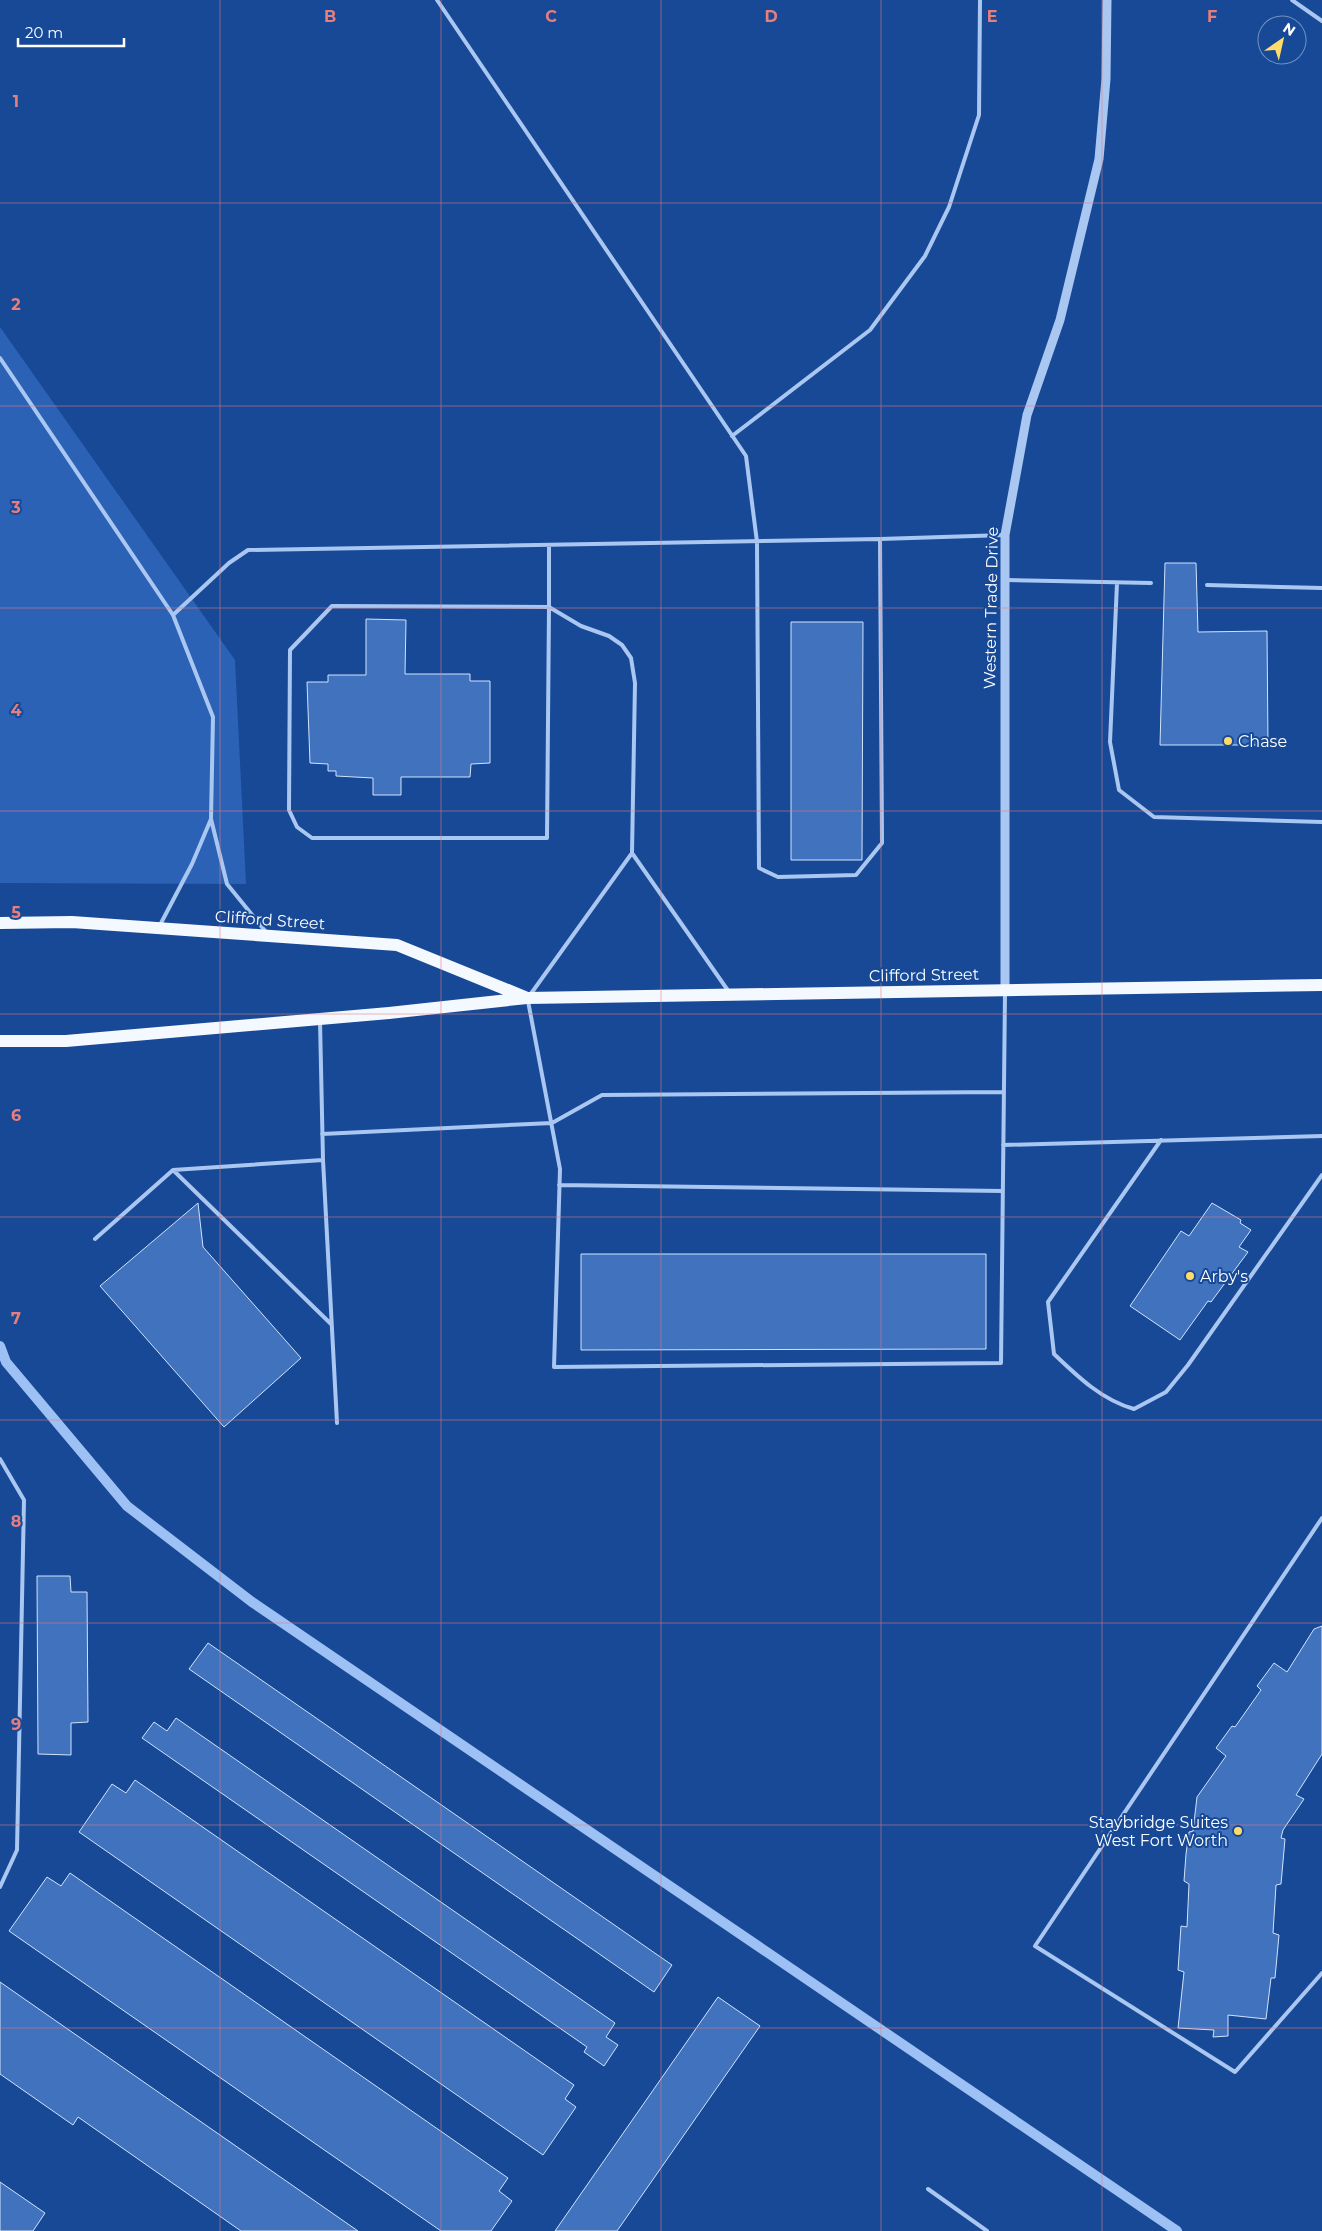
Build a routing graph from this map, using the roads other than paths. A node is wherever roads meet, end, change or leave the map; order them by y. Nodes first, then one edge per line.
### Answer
1 (437, 0) edge
2 (980, 0) edge
3 (1107, 0) edge
4 (1292, 0) edge
5 (1322, 21) edge
6 (0, 358) edge
7 (732, 436) junction
8 (1005, 535) junction
9 (880, 539) junction
10 (758, 542) junction
11 (549, 545) junction
12 (1004, 580) junction
13 (1117, 582) junction
14 (1151, 583) dead end
15 (1207, 585) dead end
16 (1322, 588) edge
17 (548, 607) junction
18 (173, 615) junction
19 (211, 819) junction
20 (1322, 822) edge
21 (632, 853) junction
22 (0, 923) edge
23 (158, 928) junction
24 (269, 936) junction
25 (1322, 986) edge
26 (1005, 990) junction
27 (731, 994) junction
28 (527, 998) junction
29 (320, 1019) junction
30 (0, 1041) edge
31 (1004, 1092) junction
32 (552, 1123) junction
33 (322, 1134) junction
34 (1322, 1136) edge
35 (1161, 1140) junction
36 (1003, 1145) junction
37 (323, 1160) junction
38 (173, 1170) junction
39 (1322, 1175) edge
40 (560, 1185) junction
41 (1003, 1190) junction
42 (95, 1239) dead end
43 (332, 1324) junction
44 (337, 1423) dead end
45 (0, 1459) edge
46 (1322, 1518) edge
47 (0, 1887) edge
48 (1322, 1973) edge
49 (928, 2189) dead end
50 (987, 2231) edge

1 - 7 lane
2 - 7 lane
3 - 8 street, Western Trade Drive
4 - 5 lane
6 - 18 lane
7 - 10 lane
8 - 9 lane
8 - 12 street, Western Trade Drive
9 - 10 lane
9 - 10 lane
10 - 11 lane
11 - 17 lane
11 - 18 lane
12 - 13 lane
12 - 26 street, Western Trade Drive
13 - 14 lane
13 - 20 lane
15 - 16 lane
17 - 17 lane
17 - 21 lane
18 - 19 lane
19 - 23 lane
19 - 24 lane
21 - 27 lane
21 - 28 lane
22 - 23 main road, Clifford Street
23 - 24 main road, Clifford Street
24 - 28 main road, Clifford Street
25 - 26 main road, Clifford Street
26 - 27 main road, Clifford Street
26 - 31 lane
27 - 28 main road, Clifford Street
28 - 29 main road, Clifford Street
28 - 32 lane
29 - 30 main road, Clifford Street
29 - 33 lane
31 - 32 lane
31 - 36 lane
32 - 33 lane
32 - 40 lane
33 - 37 lane
34 - 35 lane
35 - 36 lane
35 - 39 lane
36 - 41 lane
37 - 38 lane
37 - 43 lane
38 - 42 lane
38 - 43 lane
40 - 41 lane
40 - 41 lane
43 - 44 lane
45 - 47 lane
46 - 48 lane
49 - 50 lane

